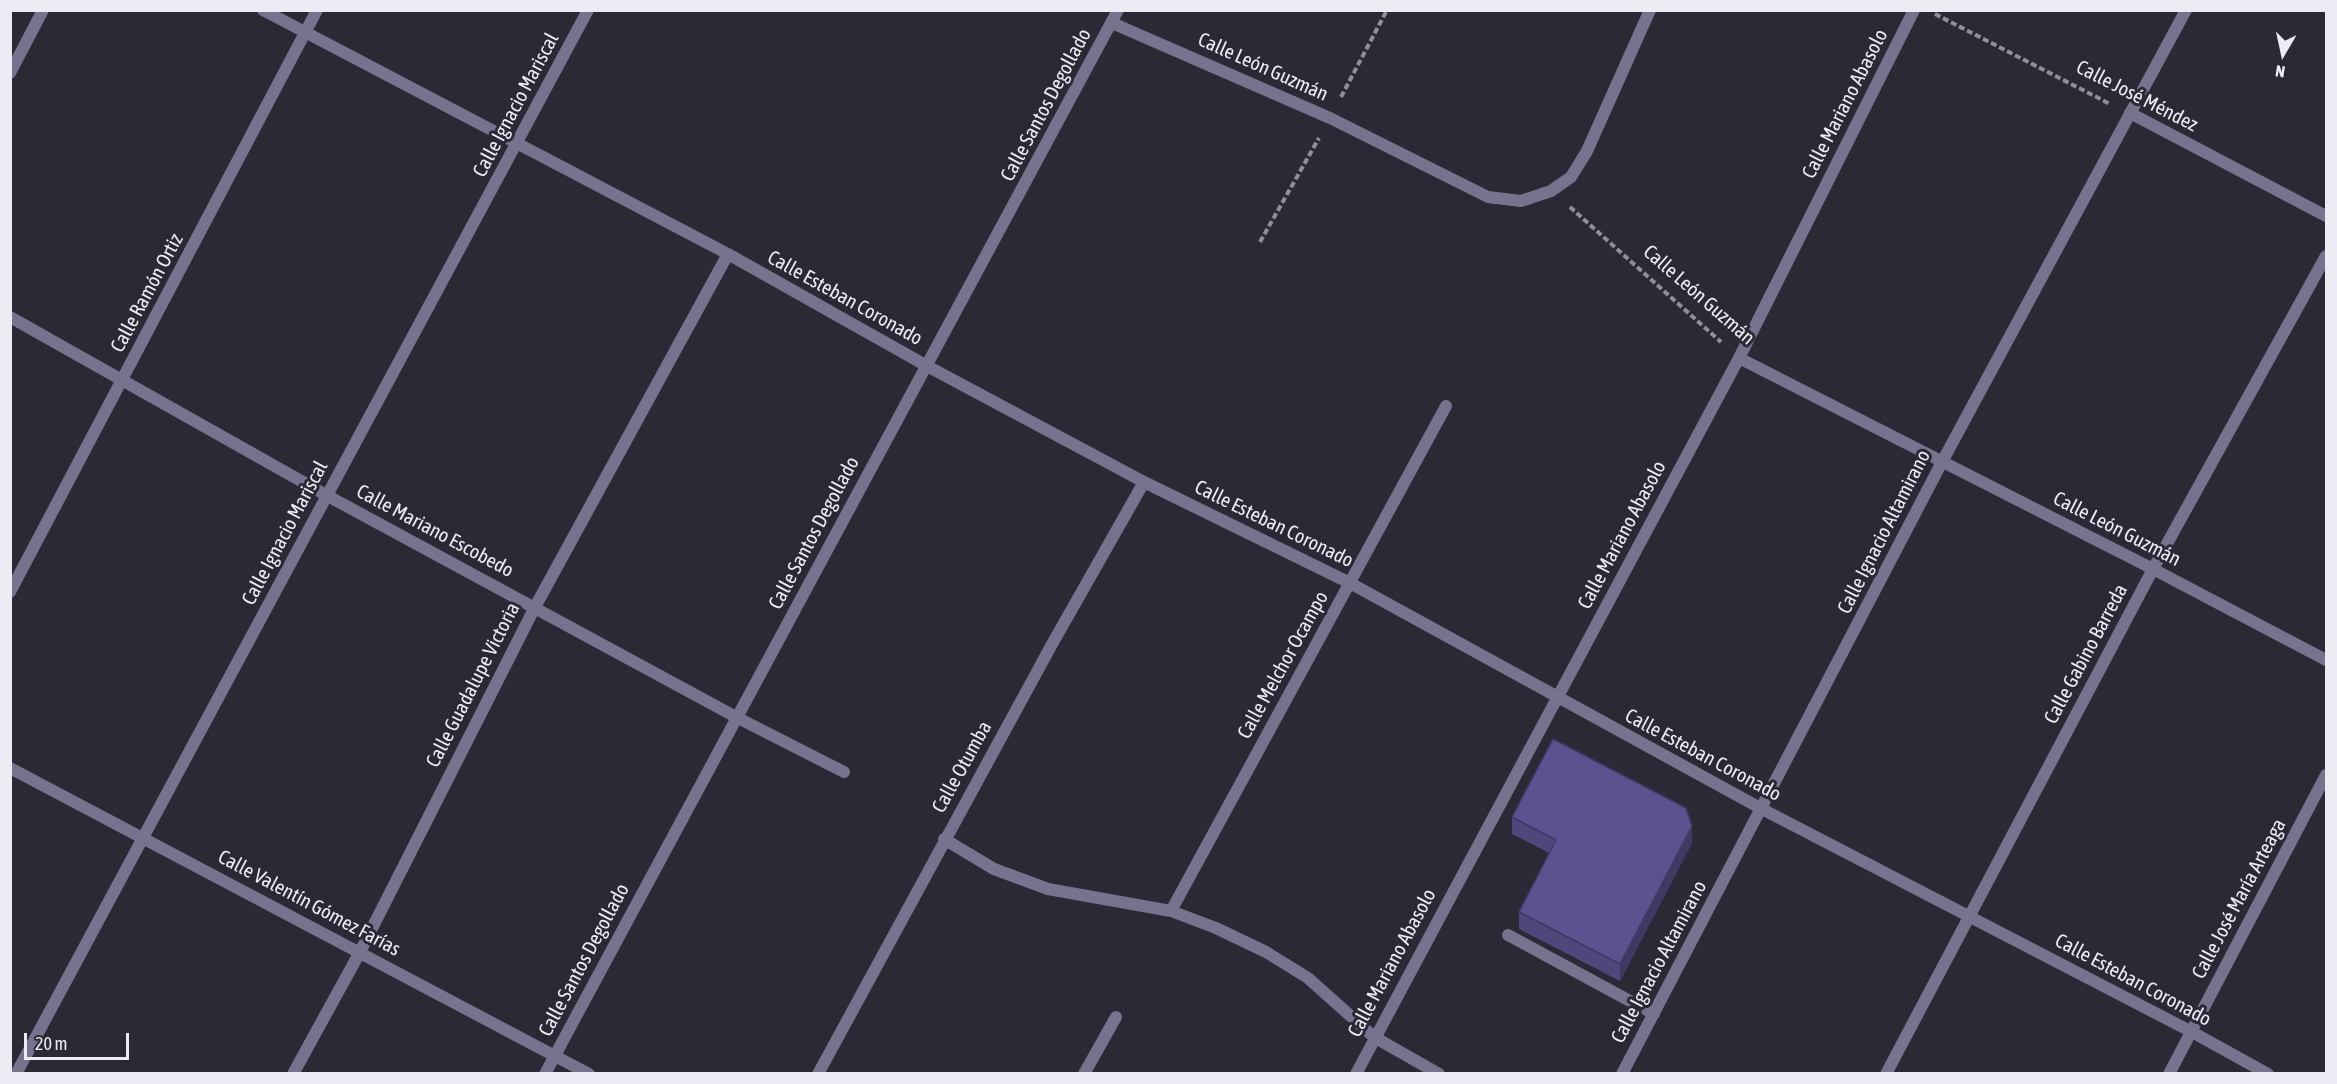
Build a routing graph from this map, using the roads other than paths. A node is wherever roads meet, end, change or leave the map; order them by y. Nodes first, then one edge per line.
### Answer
1 (43, 10) edge
2 (263, 10) edge
3 (316, 10) edge
4 (588, 10) edge
5 (1118, 10) edge
6 (1650, 10) edge
7 (1914, 10) edge
8 (2186, 10) edge
9 (1112, 22) junction
10 (305, 33) junction
11 (10, 73) edge
12 (2130, 114) junction
13 (518, 144) junction
14 (2326, 216) edge
15 (728, 255) junction
16 (2326, 256) edge
17 (10, 317) edge
18 (1739, 358) junction
19 (927, 366) junction
20 (123, 381) junction
21 (1446, 406) dead end
22 (1942, 462) junction
23 (1144, 482) junction
24 (326, 495) junction
25 (2153, 569) junction
26 (1350, 583) junction
27 (10, 592) edge
28 (535, 607) junction
29 (2326, 660) edge
30 (1557, 698) junction
31 (736, 717) junction
32 (10, 768) edge
33 (844, 772) dead end
34 (2326, 775) edge
35 (1762, 809) junction
36 (144, 837) junction
37 (944, 839) junction
38 (1172, 911) junction
39 (1968, 915) junction
40 (1508, 935) dead end
41 (360, 952) junction
42 (1654, 1014) junction
43 (1116, 1017) dead end
44 (2192, 1032) junction
45 (1374, 1037) junction
46 (555, 1055) junction
47 (16, 1074) edge
48 (293, 1074) edge
49 (545, 1074) edge
50 (589, 1074) edge
51 (818, 1074) edge
52 (1084, 1074) edge
53 (1356, 1074) edge
54 (1439, 1074) edge
55 (1622, 1074) edge
56 (1886, 1074) edge
57 (2169, 1074) edge
58 (2268, 1074) edge

1 - 11 street
2 - 10 street, Calle Esteban Coronado
3 - 10 street, Calle Ramón Ortiz
4 - 13 street, Calle Ignacio Mariscal
5 - 9 street, Calle Santos Degollado
6 - 9 street, Calle León Guzmán
7 - 18 street, Calle Mariano Abasolo
8 - 12 street, Calle Ignacio Altamirano
9 - 19 street, Calle Santos Degollado
10 - 13 street, Calle Esteban Coronado
10 - 20 street, Calle Ramón Ortiz
12 - 14 street, Calle José Méndez
12 - 22 street, Calle Ignacio Altamirano
13 - 15 street, Calle Esteban Coronado
13 - 24 street, Calle Ignacio Mariscal
15 - 19 street, Calle Esteban Coronado
15 - 28 street, Calle Guadalupe Victoria
16 - 25 street, Calle Gabino Barreda
17 - 20 street, Calle Mariano Escobedo
18 - 22 street, Calle León Guzmán
18 - 30 street, Calle Mariano Abasolo
19 - 23 street, Calle Esteban Coronado
19 - 31 street, Calle Santos Degollado
20 - 24 street, Calle Mariano Escobedo
20 - 27 street, Calle Ramón Ortiz
21 - 26 street, Calle Melchor Ocampo
22 - 25 street, Calle León Guzmán
22 - 35 street, Calle Ignacio Altamirano
23 - 26 street, Calle Esteban Coronado
23 - 37 street, Calle Otumba
24 - 28 street, Calle Mariano Escobedo
24 - 36 street, Calle Ignacio Mariscal
25 - 29 street, Calle León Guzmán
25 - 39 street, Calle Gabino Barreda
26 - 30 street, Calle Esteban Coronado
26 - 38 street, Calle Melchor Ocampo
28 - 31 street, Calle Mariano Escobedo
28 - 41 street, Calle Guadalupe Victoria
30 - 35 street, Calle Esteban Coronado
30 - 45 street, Calle Mariano Abasolo
31 - 33 street, Calle Mariano Escobedo
31 - 46 street, Calle Santos Degollado
32 - 36 street, Calle Valentín Gómez Farías
34 - 44 street, Calle José María Arteaga
35 - 39 street, Calle Esteban Coronado
35 - 42 street, Calle Ignacio Altamirano
36 - 41 street, Calle Valentín Gómez Farías
36 - 47 street, Calle Ignacio Mariscal
37 - 38 street
37 - 51 street, Calle Otumba
38 - 45 street
39 - 44 street, Calle Esteban Coronado
39 - 56 street, Calle Gabino Barreda
40 - 42 street
41 - 46 street, Calle Valentín Gómez Farías
41 - 48 street, Calle Guadalupe Victoria
42 - 55 street, Calle Ignacio Altamirano
43 - 52 street
44 - 57 street, Calle José María Arteaga
44 - 58 street, Calle Esteban Coronado
45 - 53 street, Calle Mariano Abasolo
45 - 54 street
46 - 49 street, Calle Santos Degollado
46 - 50 street, Calle Valentín Gómez Farías

